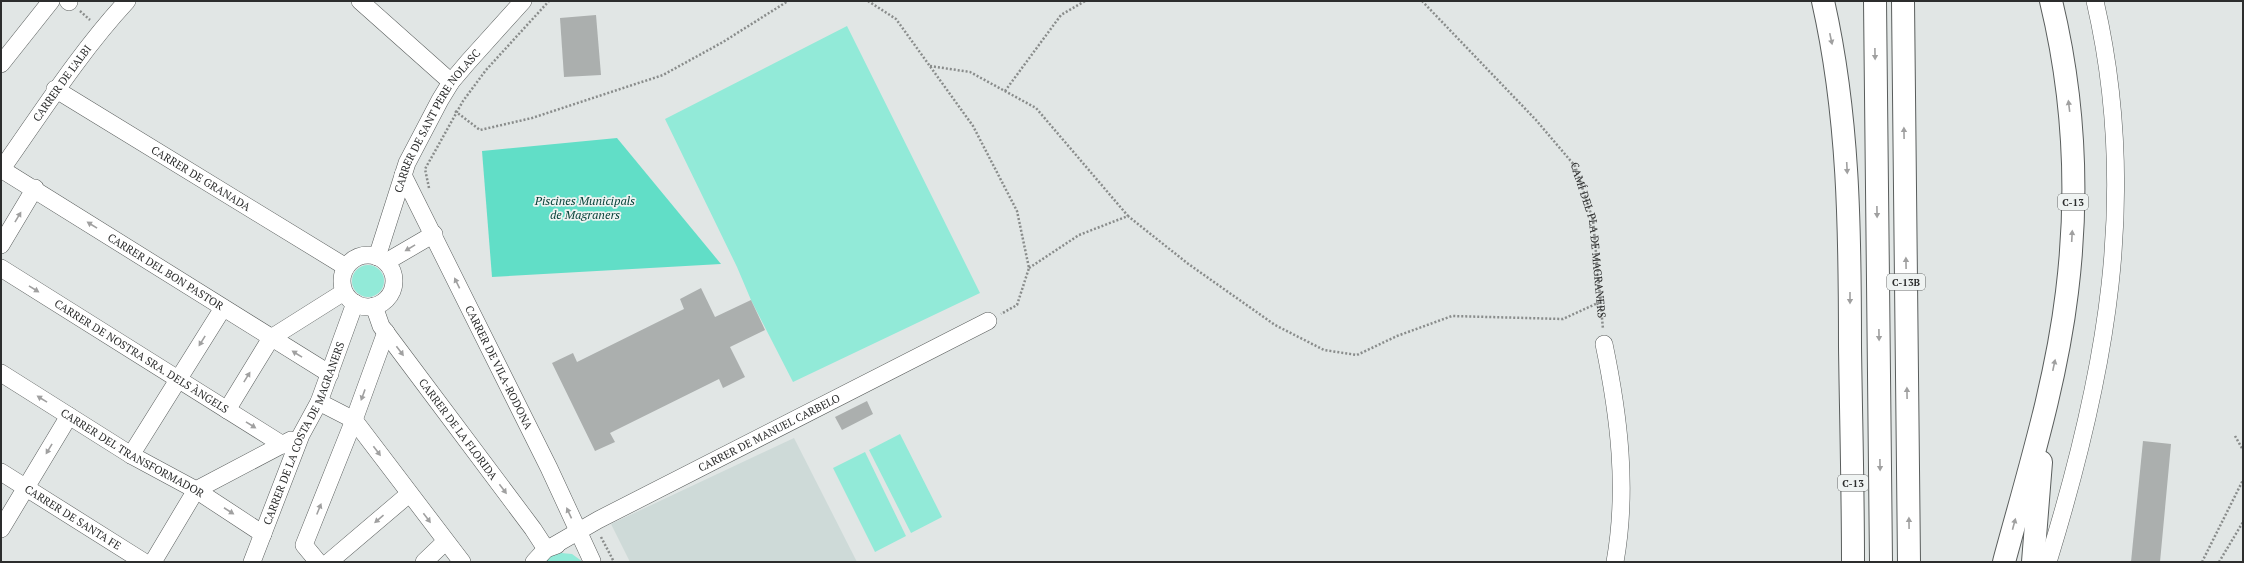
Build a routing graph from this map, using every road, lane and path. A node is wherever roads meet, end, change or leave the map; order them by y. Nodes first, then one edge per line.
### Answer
1 (51, 1) edge
2 (127, 1) edge
3 (360, 1) edge
4 (523, 1) edge
5 (549, 1) edge
6 (788, 1) edge
7 (868, 1) edge
8 (1085, 1) edge
9 (1422, 1) edge
10 (1823, 1) edge
11 (1875, 1) edge
12 (1903, 1) edge
13 (2050, 1) edge
14 (2094, 1) edge
15 (68, 2) edge
16 (101, 29) junction
17 (1, 64) edge
18 (930, 66) junction
19 (451, 82) junction
20 (55, 89) junction
21 (1005, 91) junction
22 (440, 100) junction
23 (456, 112) junction
24 (1, 169) edge
25 (425, 169) dead end
26 (403, 175) junction
27 (35, 188) junction
28 (1128, 216) junction
29 (434, 234) junction
30 (1, 245) edge
31 (382, 259) junction
32 (346, 267) junction
33 (1, 268) edge
34 (1029, 268) junction
35 (350, 297) junction
36 (1600, 302) junction
37 (374, 306) junction
38 (223, 308) junction
39 (988, 322) joint
40 (386, 332) junction
41 (272, 338) junction
42 (1604, 344) joint
43 (1, 373) edge
44 (330, 374) junction
45 (178, 379) junction
46 (319, 402) junction
47 (1851, 403) junction
48 (2046, 403) junction
49 (227, 410) junction
50 (69, 416) junction
51 (354, 420) junction
52 (302, 435) junction
53 (2235, 436) dead end
54 (283, 445) junction
55 (2243, 450) edge
56 (131, 455) junction
57 (1, 472) edge
58 (2243, 480) edge
59 (25, 488) junction
60 (196, 490) junction
61 (409, 494) junction
62 (2243, 522) edge
63 (1, 528) edge
64 (578, 532) junction
65 (263, 534) junction
66 (445, 542) junction
67 (549, 548) junction
68 (592, 561) edge
69 (144, 562) edge
70 (153, 562) edge
71 (252, 562) edge
72 (318, 562) edge
73 (329, 562) edge
74 (424, 562) edge
75 (462, 562) edge
76 (534, 562) edge
77 (1615, 562) edge
78 (1844, 562) edge
79 (1853, 562) edge
80 (1881, 562) edge
81 (1909, 562) edge
82 (2004, 562) edge
83 (2033, 562) edge
84 (2048, 562) edge
85 (2202, 562) edge
86 (2219, 562) edge

1 - 17 street
2 - 16 street, CARRER DE L'ALBI
3 - 19 street
4 - 19 street, CARRER DE SANT PERE NOLASC
5 - 23 path
6 - 23 path
7 - 18 path
8 - 21 path
9 - 36 path, CAMÍ DEL PLA DE MAGRANERS
10 -> 47 highway, C-13
11 -> 80 highway, C-13B
81 -> 12 highway, C-13B
48 -> 13 highway, C-13
14 - 84 street
15 - 16 path
16 - 20 street, CARRER DE L'ALBI
18 - 21 path
18 - 34 path
19 - 22 street, CARRER DE SANT PERE NOLASC
20 - 24 street, CARRER DE L'ALBI
20 - 32 street, CARRER DE GRANADA
21 - 28 path
22 - 23 path
22 - 26 street, CARRER DE SANT PERE NOLASC
23 - 25 path
24 - 27 street, CARRER DEL BON PASTOR
26 - 29 street, CARRER DE VILA-RODONA
26 - 31 street, CARRER DE SANT PERE NOLASC
30 -> 27 street
38 -> 27 street, CARRER DEL BON PASTOR
28 - 34 path
28 - 36 path
29 -> 31 street
64 -> 29 street, CARRER DE VILA-RODONA
31 - 32 street
31 - 37 street
32 - 35 street
33 -> 45 street, CARRER DE NOSTRA SRA. DELS ÀNGELS
34 - 39 path
35 - 37 street
35 - 41 street
35 - 44 street, CARRER DE LA COSTA DE MAGRANERS
36 - 42 path, CAMÍ DEL PLA DE MAGRANERS
37 - 40 street, CARRER DE LA FLORIDA
38 - 41 street, CARRER DEL BON PASTOR
38 -> 45 street
39 - 64 street, CARRER DE MANUEL CARBELO
40 -> 51 street
40 -> 67 street, CARRER DE LA FLORIDA
44 -> 41 street, CARRER DEL BON PASTOR
49 -> 41 street
42 - 77 street
50 -> 43 street, CARRER DEL TRANSFORMADOR
44 - 46 street, CARRER DE LA COSTA DE MAGRANERS
45 - 49 street, CARRER DE NOSTRA SRA. DELS ÀNGELS
45 - 56 street
46 - 51 street
46 - 52 street, CARRER DE LA COSTA DE MAGRANERS
47 - 78 highway
47 - 79 highway, C-13
82 -> 48 highway, C-13
48 - 83 highway
49 -> 54 street, CARRER DE NOSTRA SRA. DELS ÀNGELS
50 - 56 street, CARRER DEL TRANSFORMADOR
50 -> 59 street
51 -> 61 street
72 -> 51 street
52 - 54 street
52 - 65 street, CARRER DE LA COSTA DE MAGRANERS
53 - 55 path
54 - 60 street
56 - 60 street, CARRER DEL TRANSFORMADOR
57 - 59 street, CARRER DE SANTA FE
58 - 85 path
59 - 63 street
59 - 69 street, CARRER DE SANTA FE
60 -> 65 street, CARRER DEL TRANSFORMADOR
60 - 70 street
61 -> 66 street
61 -> 73 street
62 - 86 path
64 - 67 street, CARRER DE MANUEL CARBELO
64 - 68 street, CARRER DE VILA-RODONA
65 - 71 street, CARRER DE LA COSTA DE MAGRANERS
66 - 74 street
66 - 75 street
67 - 68 street
67 - 76 street, CARRER DE MANUEL CARBELO

